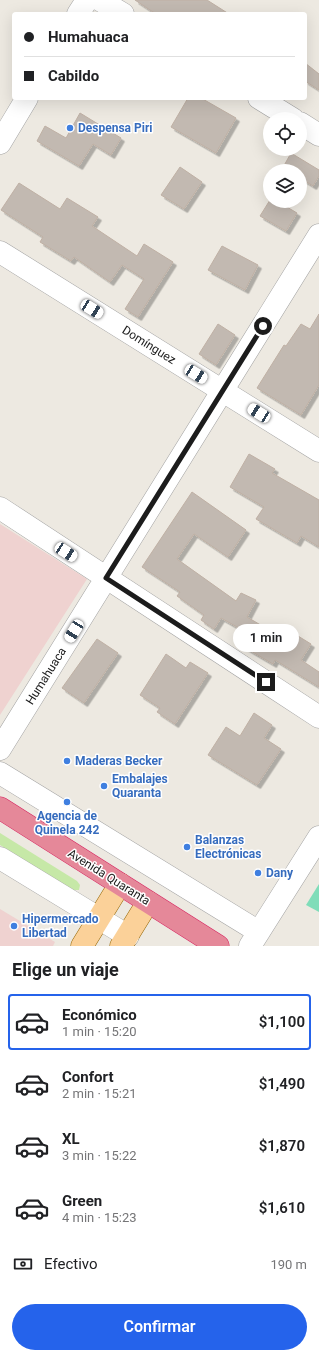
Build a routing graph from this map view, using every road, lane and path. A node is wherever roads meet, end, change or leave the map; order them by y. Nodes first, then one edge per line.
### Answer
1 (87, 0) edge
2 (100, 0) edge
3 (79, 12) edge
4 (120, 12) edge
5 (26, 100) edge
6 (262, 100) edge
7 (282, 112) edge
8 (307, 127) edge
9 (319, 135) edge
10 (0, 143) edge
11 (319, 235) edge
12 (0, 252) edge
13 (222, 391) junction
14 (319, 451) edge
15 (0, 508) edge
16 (106, 578) junction
17 (319, 717) edge
18 (0, 749) edge
19 (0, 773) edge
20 (0, 808) edge
21 (319, 837) edge
22 (0, 858) edge
23 (120, 884) junction
24 (148, 902) junction
25 (99, 918) junction
26 (254, 939) edge
27 (124, 941) edge
28 (82, 946) edge
29 (218, 946) edge

1 - 3 street
2 - 4 street
5 - 10 street
6 - 7 street
8 - 9 street
11 - 13 street, Humahuaca
12 - 13 street, Domínguez
13 - 14 street, Domínguez
13 - 16 street, Humahuaca
15 - 16 street
16 - 17 street
16 - 18 street, Humahuaca
19 - 26 street
20 - 23 highway, Avenida Quaranta
21 - 26 street
22 - 25 street
23 - 24 highway, Avenida Quaranta
23 - 25 main road
24 - 27 main road
24 - 29 highway, Avenida Quaranta
25 - 27 street
25 - 28 main road

